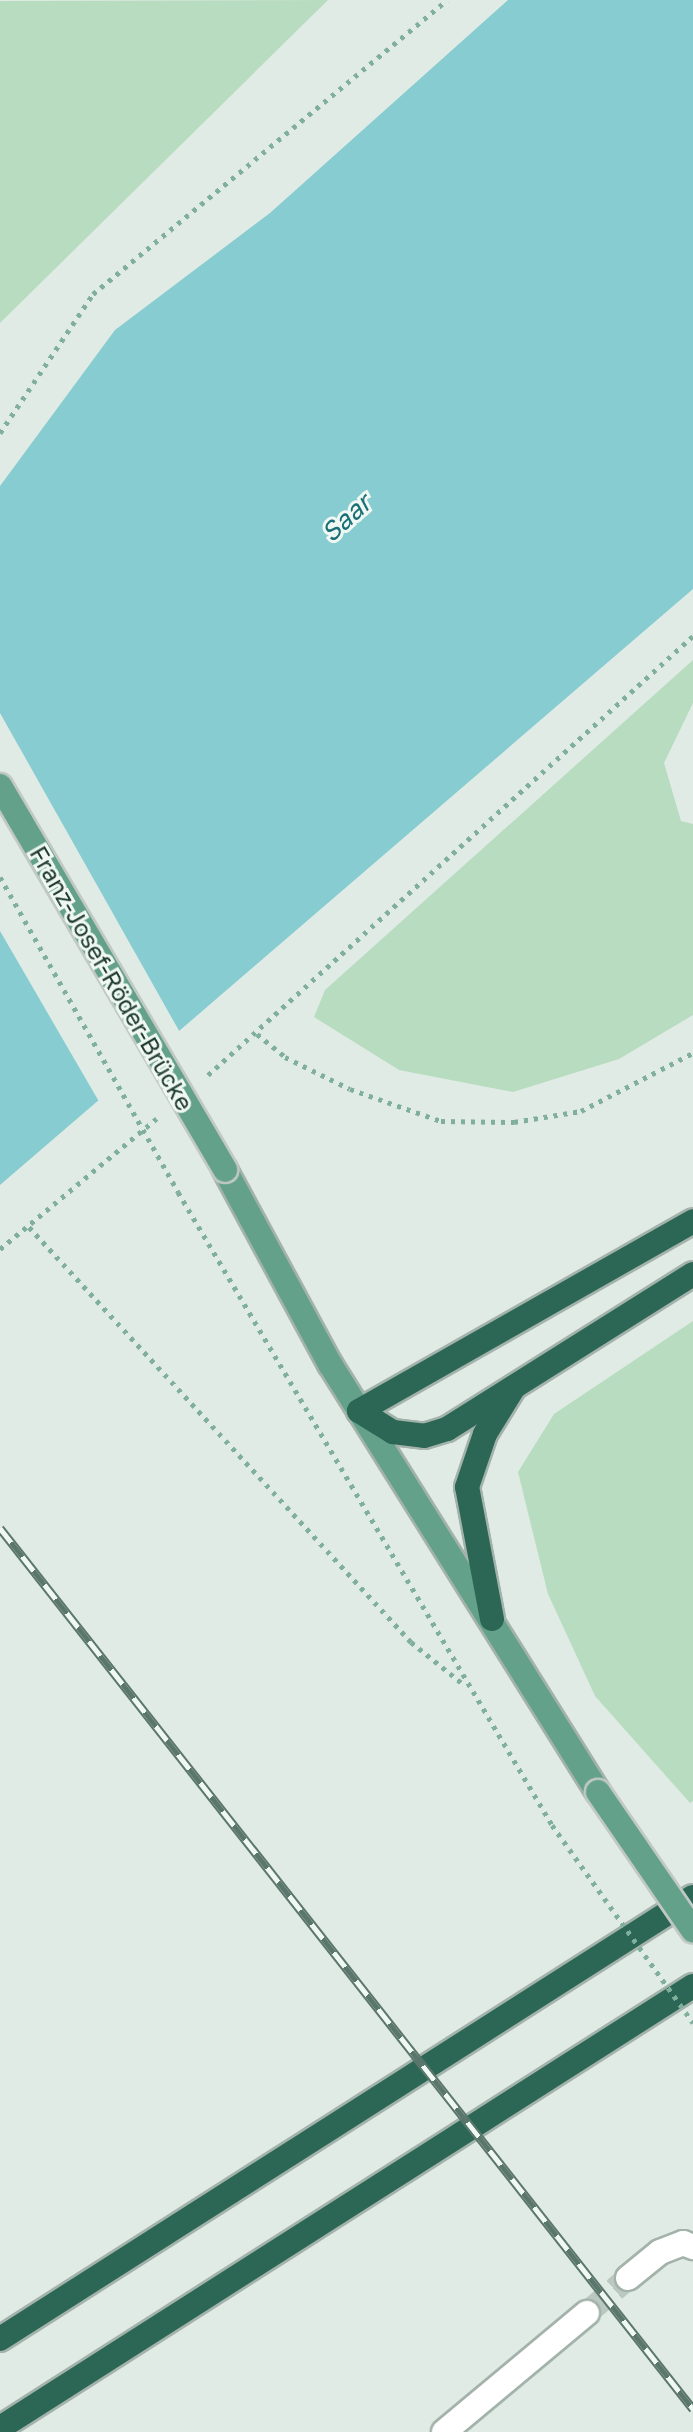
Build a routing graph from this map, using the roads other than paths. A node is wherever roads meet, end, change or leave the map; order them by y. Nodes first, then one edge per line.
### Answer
1 (0, 786) edge
2 (693, 1221) edge
3 (693, 1274) edge
4 (519, 1379) junction
5 (359, 1411) junction
6 (492, 1619) junction
7 (693, 1897) edge
8 (693, 1930) edge
9 (693, 1986) edge
10 (693, 2247) edge
11 (628, 2278) tunnel mouth
12 (587, 2313) tunnel mouth
13 (0, 2339) edge
14 (0, 2428) edge
15 (444, 2432) edge

1 - 5 main road, Franz-Josef-Röder-Brücke, bridge
2 - 5 highway
3 - 4 highway
4 - 5 highway
4 - 6 highway
5 - 6 main road, Franz-Josef-Röder-Brücke
6 - 8 main road, Franz-Josef-Röder-Brücke, bridge
7 - 13 highway
9 - 14 highway
10 - 11 street
12 - 15 street

